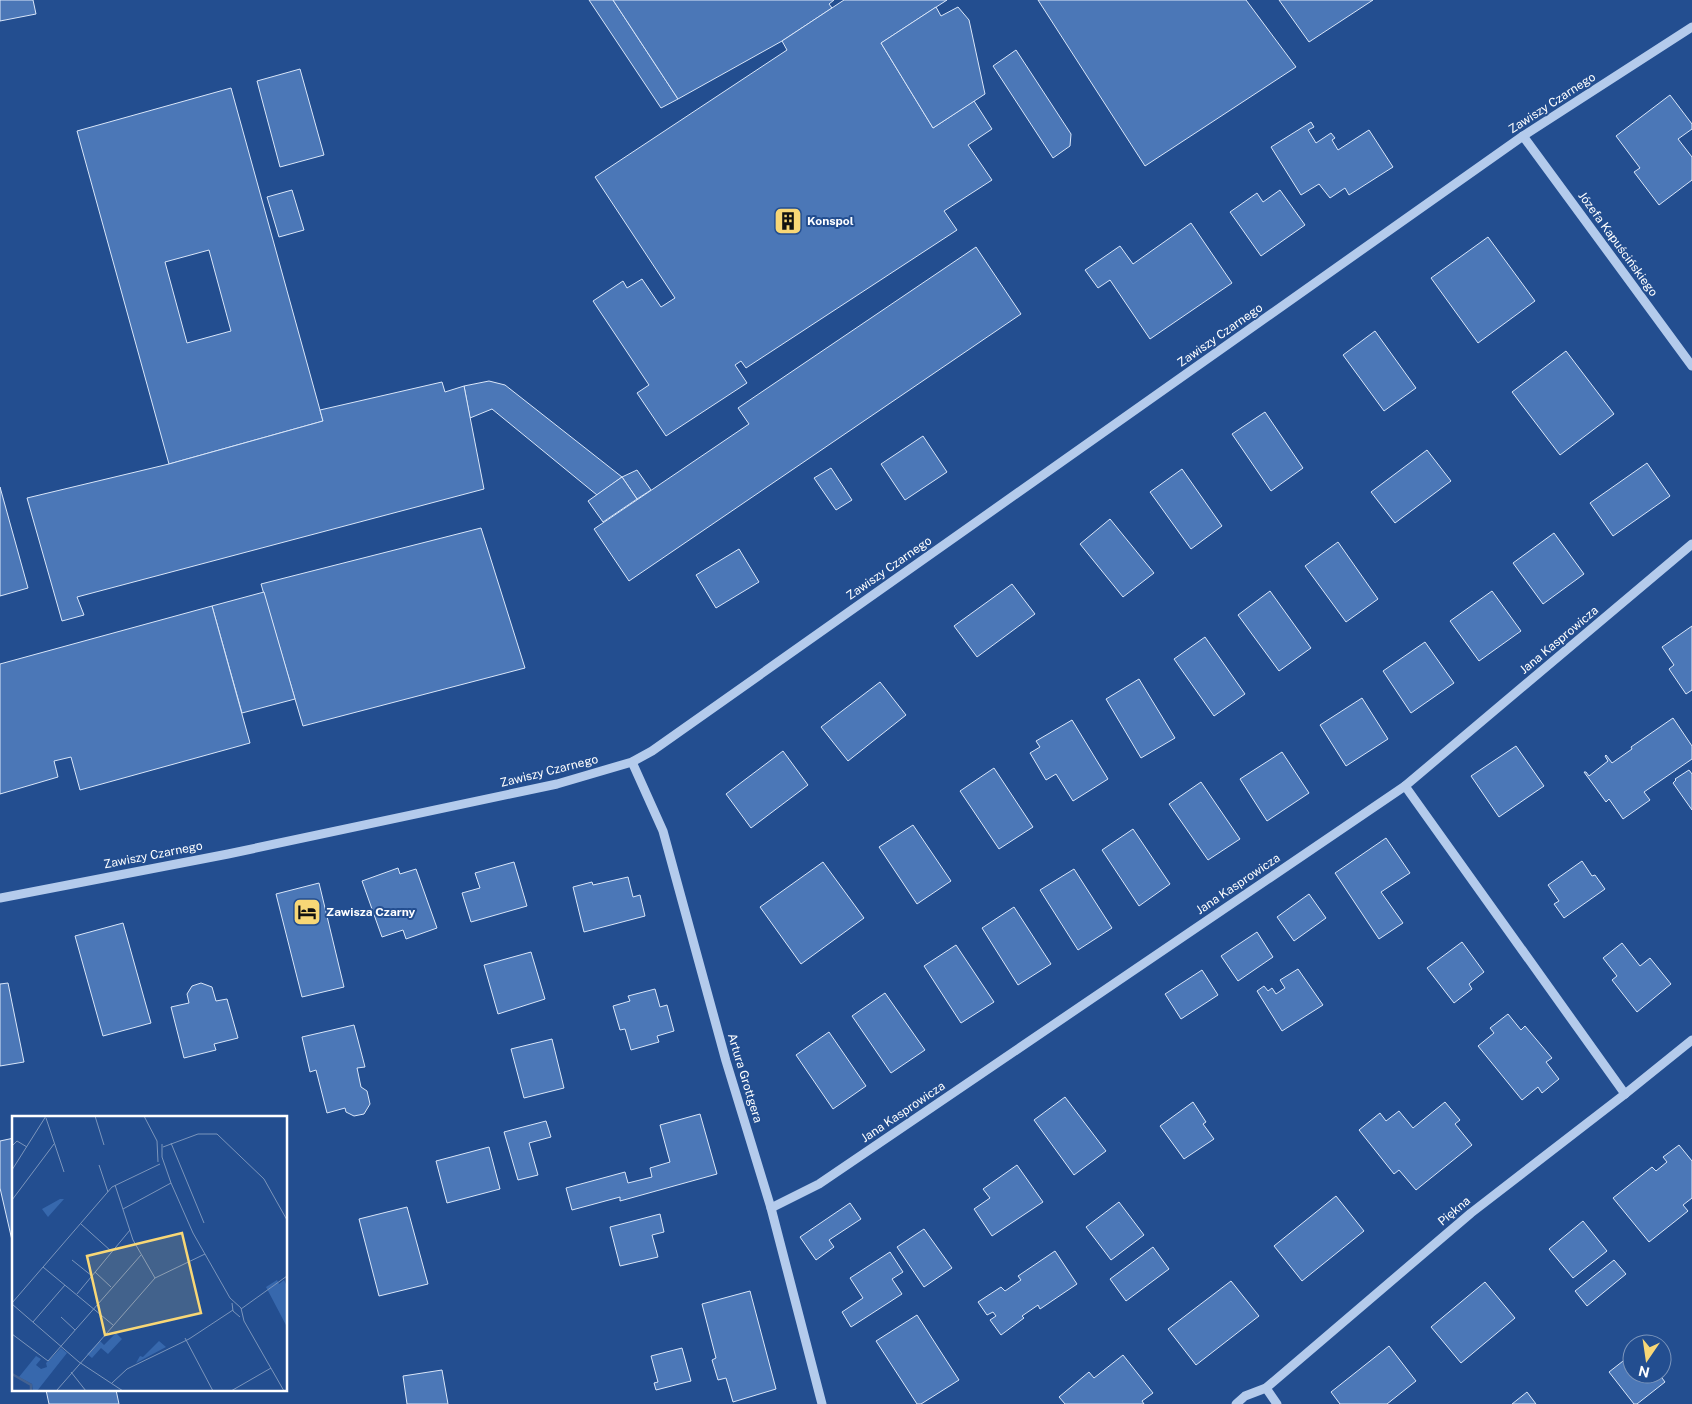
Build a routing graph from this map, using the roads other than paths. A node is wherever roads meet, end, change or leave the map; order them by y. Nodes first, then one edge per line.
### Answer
1 (1692, 27) edge
2 (1523, 136) junction
3 (1692, 366) edge
4 (1692, 544) edge
5 (632, 762) junction
6 (1405, 786) junction
7 (0, 898) edge
8 (1689, 1042) edge
9 (1692, 1053) edge
10 (1625, 1094) junction
11 (771, 1208) junction
12 (1266, 1388) junction
13 (822, 1404) edge
14 (1236, 1404) edge
15 (1277, 1404) edge

1 - 2 street, Zawiszy Czarnego
2 - 3 street, Józefa Kapuścińskiego
2 - 5 street, Zawiszy Czarnego
4 - 6 street, Jana Kasprowicza
5 - 7 street, Zawiszy Czarnego
5 - 11 street, Artura Grottgera
6 - 10 street
6 - 11 street, Jana Kasprowicza
8 - 9 street
8 - 10 street, Piękna
10 - 12 street, Piękna
11 - 13 street, Artura Grottgera
12 - 14 street, Piękna
12 - 15 street

